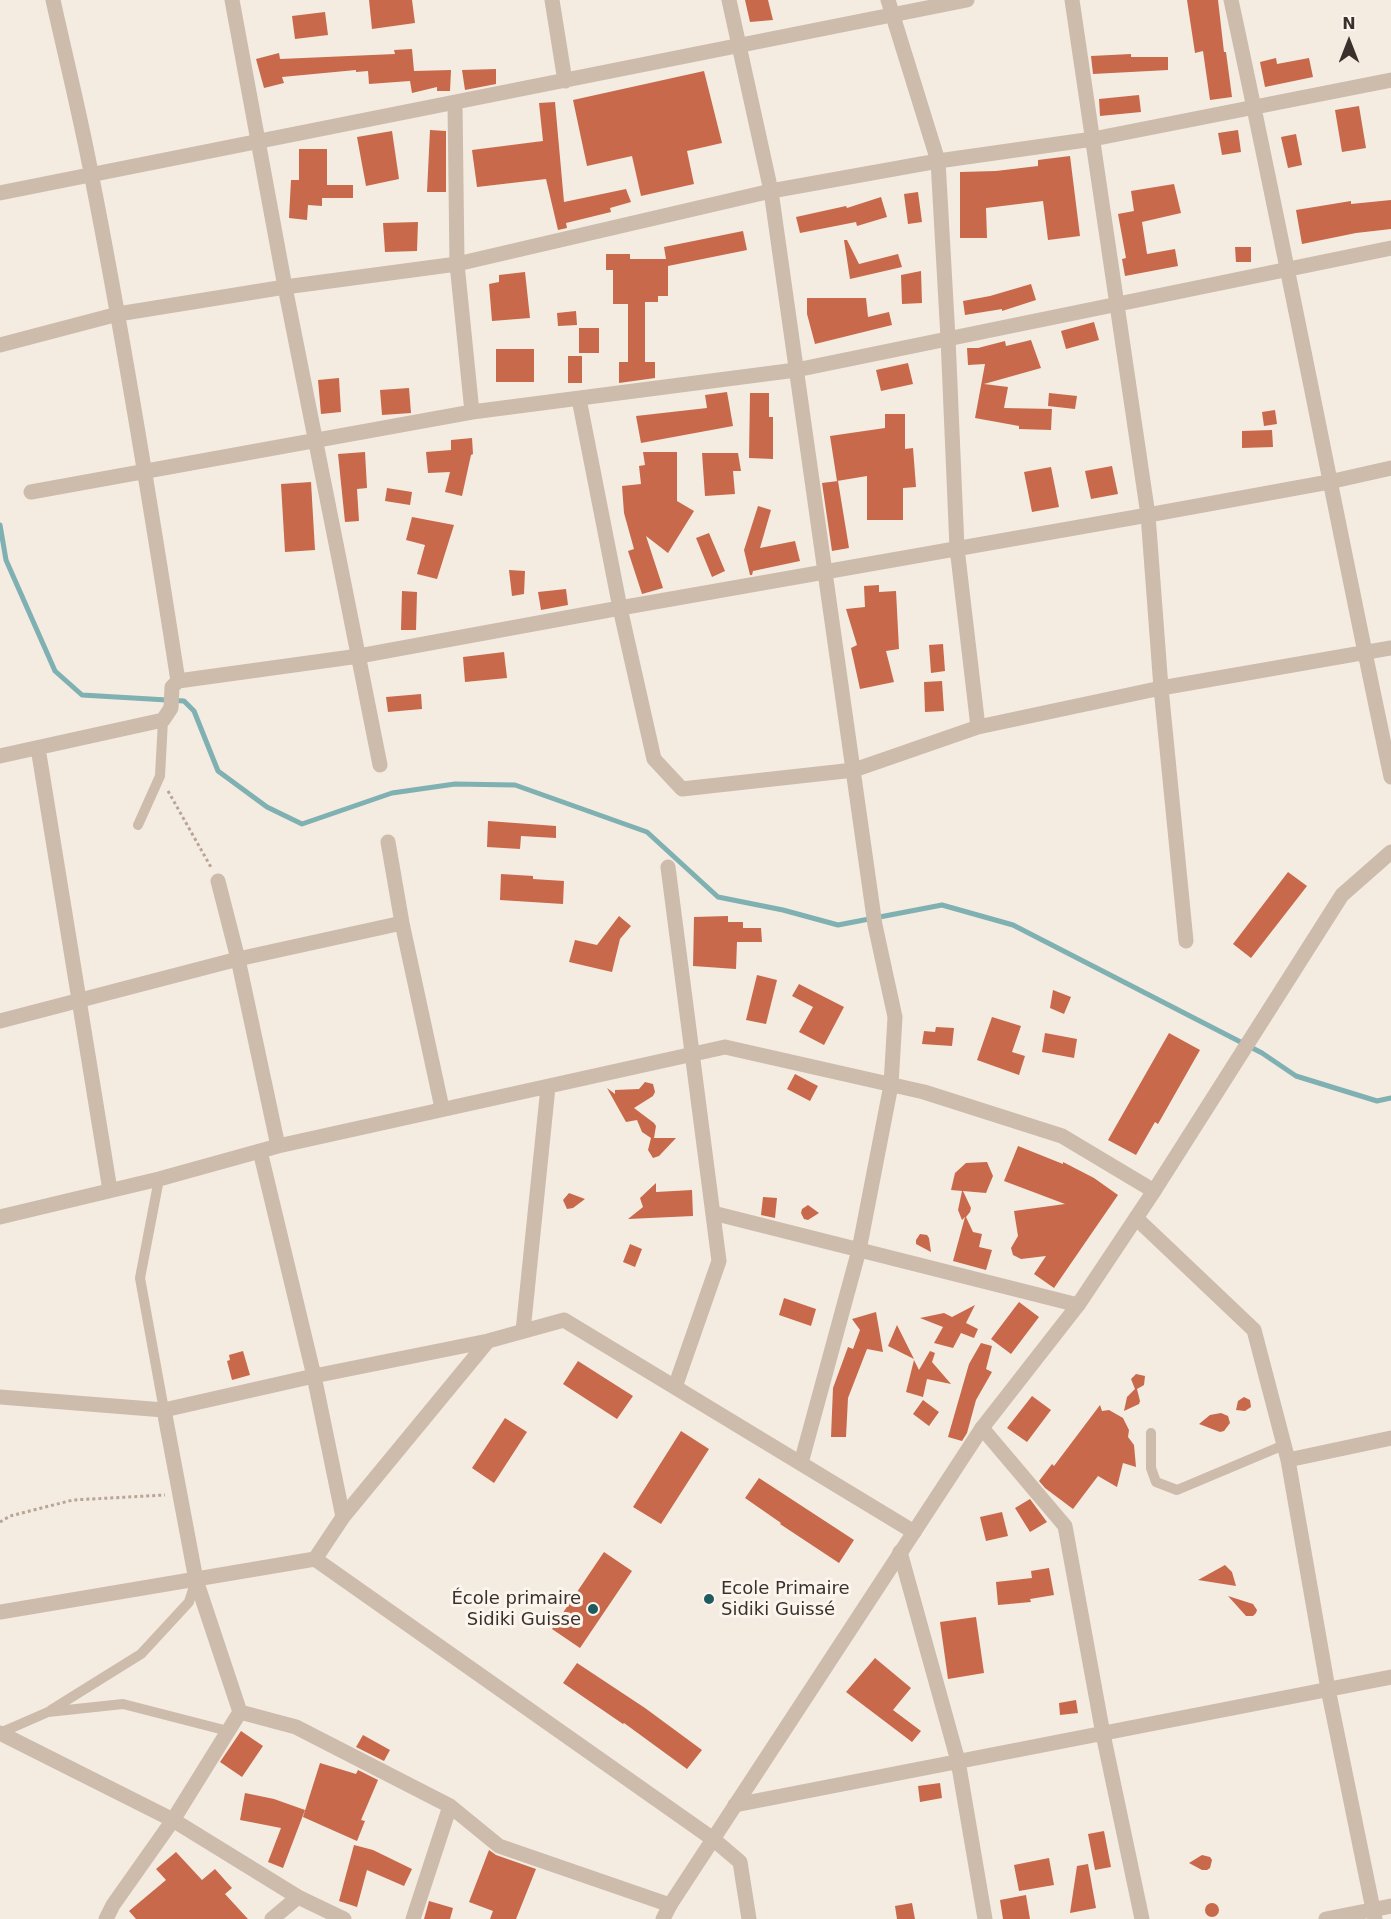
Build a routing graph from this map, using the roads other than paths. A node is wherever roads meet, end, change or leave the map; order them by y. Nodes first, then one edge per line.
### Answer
1 (52, 0) edge
2 (232, 0) edge
3 (552, 0) edge
4 (729, 0) edge
5 (888, 0) edge
6 (967, 0) edge
7 (1072, 0) edge
8 (1231, 0) edge
9 (892, 15) junction
10 (738, 46) junction
11 (1391, 80) edge
12 (565, 81) junction
13 (455, 103) junction
14 (1254, 108) junction
15 (1093, 138) junction
16 (258, 142) junction
17 (938, 161) junction
18 (92, 175) junction
19 (771, 191) junction
20 (0, 194) edge
21 (1391, 248) edge
22 (457, 264) junction
23 (1288, 268) junction
24 (285, 287) junction
25 (1118, 305) junction
26 (118, 314) junction
27 (948, 338) junction
28 (0, 345) edge
29 (796, 370) junction
30 (579, 399) junction
31 (472, 412) junction
32 (316, 440) junction
33 (1391, 468) edge
34 (145, 471) junction
35 (1329, 482) junction
36 (31, 492) dead end
37 (1148, 515) junction
38 (957, 548) junction
39 (825, 572) junction
40 (620, 608) junction
41 (1391, 648) edge
42 (1364, 653) junction
43 (359, 656) junction
44 (175, 684) junction
45 (1161, 688) junction
46 (167, 714) junction
47 (978, 727) junction
48 (38, 748) junction
49 (0, 756) edge
50 (380, 765) dead end
51 (854, 770) junction
52 (1391, 777) edge
53 (138, 825) dead end
54 (388, 842) dead end
55 (1391, 852) edge
56 (668, 867) dead end
57 (218, 881) road end
58 (402, 923) junction
59 (1186, 941) dead end
60 (238, 959) junction
61 (78, 1000) junction
62 (0, 1020) edge
63 (693, 1055) junction
64 (891, 1085) junction
65 (548, 1087) junction
66 (442, 1108) junction
67 (278, 1146) junction
68 (260, 1151) junction
69 (159, 1179) junction
70 (110, 1190) junction
71 (1154, 1191) junction
72 (713, 1213) junction
73 (0, 1216) edge
74 (1136, 1218) junction
75 (859, 1250) junction
76 (1078, 1305) junction
77 (523, 1331) junction
78 (488, 1341) junction
79 (314, 1376) junction
80 (675, 1387) junction
81 (0, 1397) edge
82 (164, 1410) junction
83 (982, 1428) junction
84 (1151, 1433) dead end
85 (1391, 1438) edge
86 (1284, 1444) junction
87 (1288, 1460) junction
88 (801, 1463) junction
89 (343, 1517) junction
90 (914, 1532) junction
91 (900, 1552) junction
92 (315, 1558) junction
93 (196, 1580) junction
94 (0, 1612) edge
95 (1391, 1677) edge
96 (1328, 1689) junction
97 (48, 1712) junction
98 (240, 1712) junction
99 (228, 1731) junction
100 (0, 1733) edge
101 (1104, 1734) junction
102 (958, 1761) junction
103 (735, 1805) junction
104 (450, 1806) junction
105 (173, 1820) junction
106 (713, 1839) junction
107 (298, 1897) junction
108 (1391, 1906) edge
109 (667, 1912) edge
110 (1374, 1914) edge
111 (106, 1919) edge
112 (272, 1919) edge
113 (344, 1919) edge
114 (413, 1919) edge
115 (749, 1919) edge
116 (985, 1919) edge
117 (1142, 1919) edge
118 (1326, 1919) edge

1 - 18 street
2 - 16 street
3 - 12 street
4 - 10 street
5 - 9 street
6 - 9 street
7 - 15 street
8 - 14 street
9 - 10 street
9 - 17 street
10 - 12 street
10 - 19 street
11 - 14 street
12 - 13 street
13 - 16 street
13 - 22 street
14 - 15 street
14 - 23 street
15 - 17 street
15 - 25 street
16 - 18 street
16 - 24 street
17 - 19 street
17 - 27 street
18 - 20 street
18 - 26 street
19 - 22 street
19 - 29 street
21 - 23 street
22 - 24 street
22 - 31 street
23 - 25 street
23 - 35 street
24 - 26 street
24 - 32 street
25 - 27 street
25 - 37 street
26 - 28 street
26 - 34 street
27 - 29 street
27 - 38 street
29 - 30 street
29 - 39 street
30 - 31 street
30 - 40 street
31 - 32 street
32 - 34 street
32 - 43 street
33 - 35 street
34 - 36 street
34 - 44 street
35 - 37 street
35 - 42 street
37 - 38 street
37 - 45 street
38 - 39 street
38 - 47 street
39 - 40 street
39 - 51 street
40 - 43 street
40 - 51 street
41 - 42 street
42 - 45 street
42 - 52 street
43 - 44 street
43 - 50 street
44 - 46 street
45 - 47 street
45 - 59 street
46 - 48 street
46 - 53 lane
47 - 51 street
48 - 49 street
48 - 61 street
51 - 64 street
54 - 58 street
55 - 71 street
56 - 63 street
57 - 60 street
58 - 60 street
58 - 66 street
60 - 61 street
60 - 67 street
61 - 62 street
61 - 70 street
63 - 64 street
63 - 65 street
63 - 72 street
64 - 71 street
64 - 75 street
65 - 66 street
65 - 77 street
66 - 67 street
67 - 68 street
68 - 69 street
68 - 79 street
69 - 70 street
69 - 82 lane
70 - 73 street
71 - 74 street
72 - 75 street
72 - 80 street
74 - 76 street
74 - 86 street
75 - 76 street
75 - 88 street
76 - 83 street
77 - 78 street
77 - 80 street
78 - 79 street
78 - 89 street
79 - 82 street
79 - 89 street
80 - 88 street
81 - 82 street
82 - 93 street
83 - 90 street
83 - 101 street
84 - 86 lane
85 - 87 street
86 - 87 street
87 - 96 street
88 - 90 street
89 - 92 street
90 - 91 street
91 - 102 street
91 - 103 street
92 - 93 street
92 - 106 street
93 - 94 street
93 - 97 lane
93 - 98 street
95 - 96 street
96 - 101 street
96 - 110 street
97 - 99 lane
97 - 100 lane
98 - 99 street
98 - 104 street
99 - 105 street
100 - 105 street
101 - 102 street
101 - 117 street
102 - 103 street
102 - 116 street
103 - 106 street
104 - 109 street
104 - 114 street
105 - 107 street
105 - 111 street
106 - 109 street
106 - 115 street
107 - 112 street
107 - 113 street
108 - 110 street
110 - 118 street

